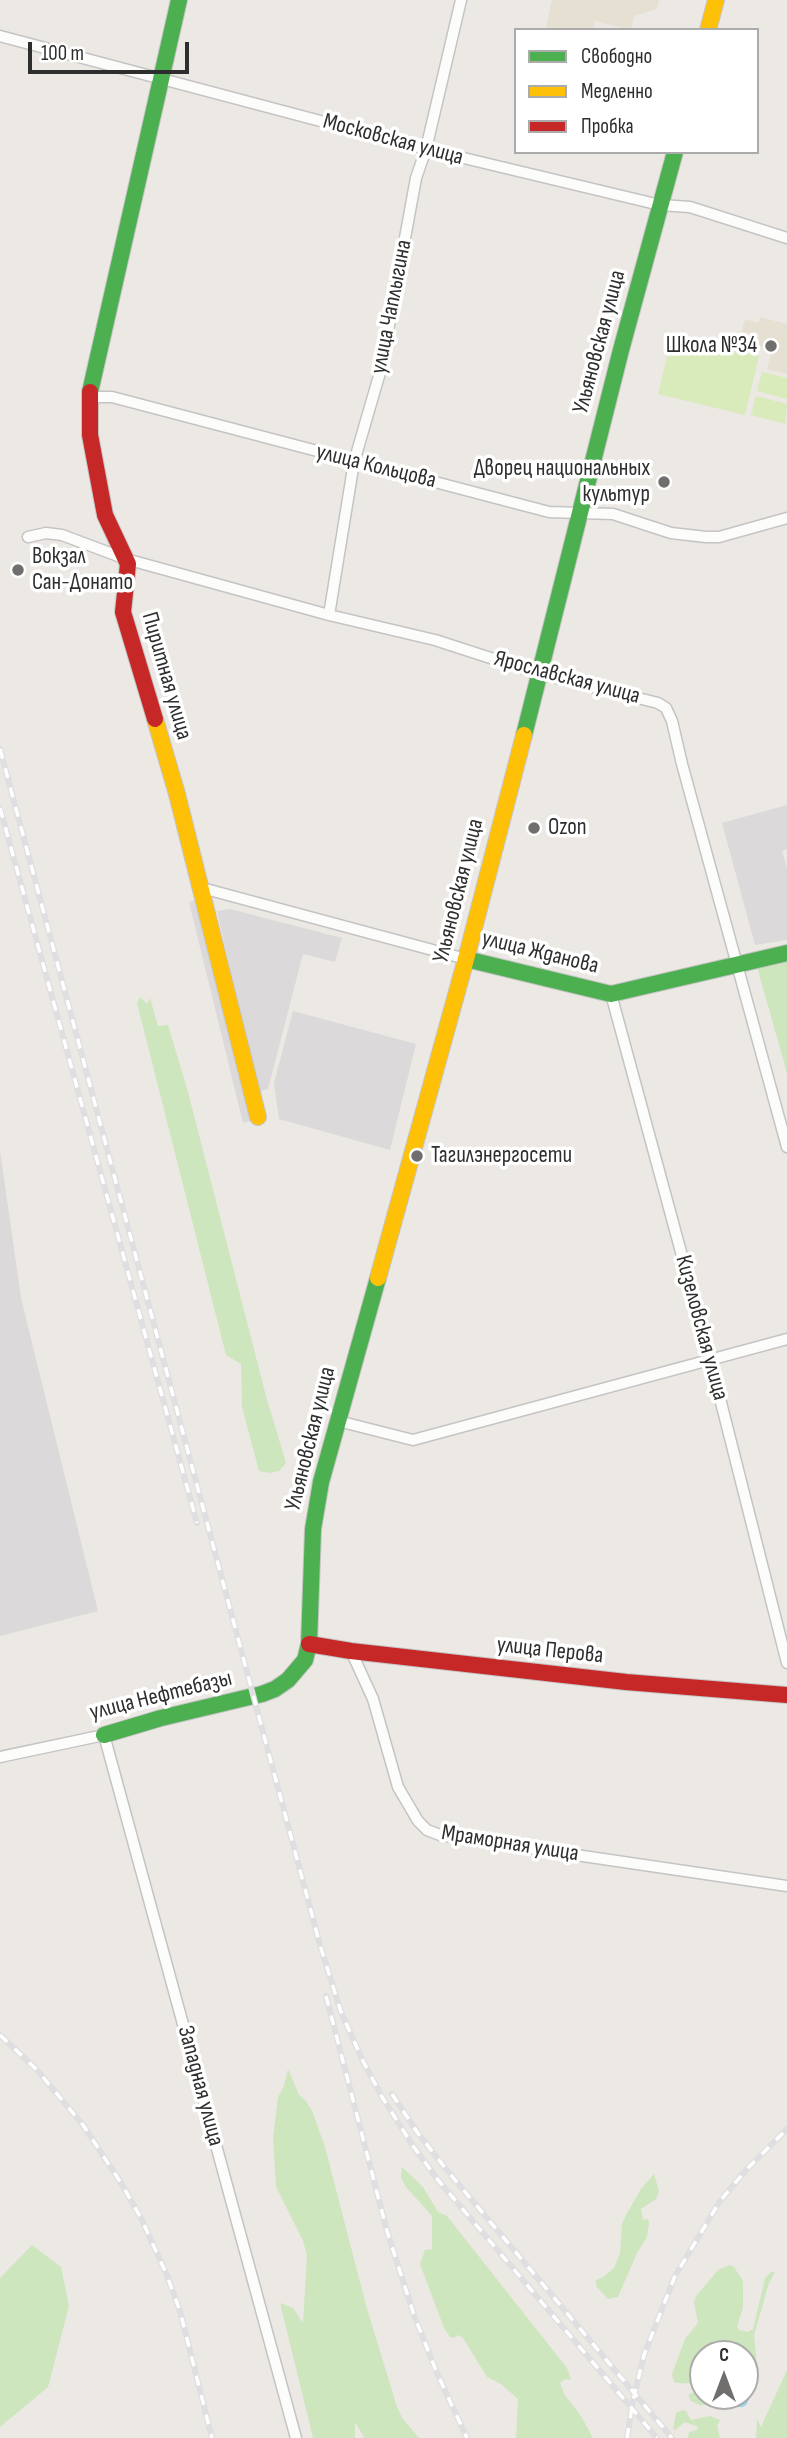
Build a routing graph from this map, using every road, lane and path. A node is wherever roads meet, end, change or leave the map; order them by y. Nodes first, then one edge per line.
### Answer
1 (178, 0) edge
2 (461, 0) edge
3 (716, 0) edge
4 (709, 28) edge
5 (0, 36) edge
6 (162, 78) junction
7 (426, 149) junction
8 (674, 154) edge
9 (660, 205) junction
10 (787, 238) edge
11 (89, 397) junction
12 (354, 462) junction
13 (581, 513) junction
14 (787, 518) edge
15 (28, 537) dead end
16 (126, 559) junction
17 (329, 615) junction
18 (540, 674) junction
19 (202, 888) junction
20 (787, 953) edge
21 (466, 959) junction
22 (737, 963) junction
23 (611, 994) junction
24 (258, 1117) dead end
25 (787, 1147) edge
26 (787, 1339) edge
27 (710, 1359) junction
28 (338, 1422) junction
29 (309, 1644) junction
30 (351, 1651) junction
31 (787, 1663) edge
32 (787, 1695) edge
33 (104, 1735) junction
34 (0, 1757) edge
35 (787, 1886) edge
36 (296, 2438) edge

1 - 6 main road
2 - 7 street, улица Чаплыгина
3 - 4 main road
5 - 6 street, Московская улица
6 - 7 street, Московская улица
6 - 11 main road
7 - 9 street, Московская улица
7 - 12 street, улица Чаплыгина
8 - 9 main road, Ульяновская улица
9 - 10 street, Московская улица
9 - 13 main road, Ульяновская улица
11 - 12 street, улица Кольцова
11 - 16 main road
12 - 13 street, улица Кольцова
12 - 17 street, улица Чаплыгина
13 - 14 street, улица Кольцова
13 - 18 main road, Ульяновская улица
15 - 16 street, Ярославская улица
16 - 17 street, Ярославская улица
16 - 19 main road, Пиритная улица
17 - 18 street, Ярославская улица
18 - 21 main road, Ульяновская улица
18 - 22 street, Ярославская улица
19 - 21 street, улица Жданова
19 - 24 main road, Пиритная улица
20 - 22 main road, улица Жданова
21 - 23 main road, улица Жданова
21 - 28 main road, Ульяновская улица
22 - 23 main road, улица Жданова
22 - 25 street, Ярославская улица
23 - 27 street, Кизеловская улица
26 - 27 street
27 - 28 street
27 - 31 street, Кизеловская улица
28 - 29 main road, Ульяновская улица
29 - 30 main road, улица Перова
29 - 33 main road, улица Нефтебазы
30 - 32 main road, улица Перова
30 - 35 street, Мраморная улица
33 - 34 street, улица Нефтебазы
33 - 36 street, Западная улица

